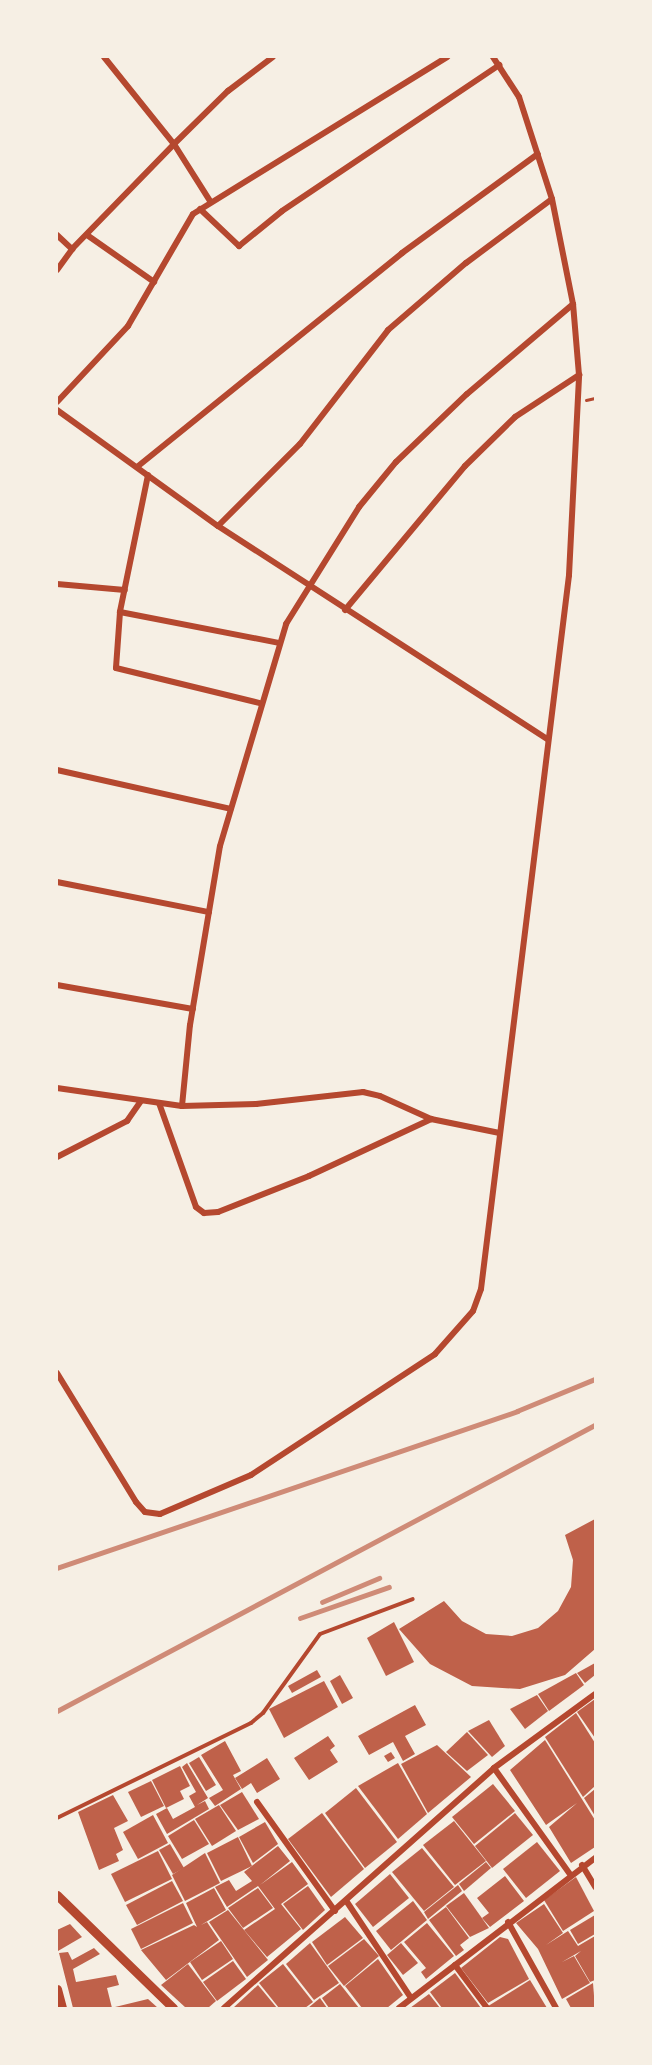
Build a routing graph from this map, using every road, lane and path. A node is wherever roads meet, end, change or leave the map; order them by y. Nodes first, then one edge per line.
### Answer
1 (104, 57) edge
2 (273, 57) edge
3 (447, 57) edge
4 (493, 57) edge
5 (499, 66) junction
6 (174, 144) junction
7 (538, 154) junction
8 (552, 199) junction
9 (210, 201) junction
10 (200, 209) junction
11 (57, 235) edge
12 (87, 235) junction
13 (72, 249) junction
14 (57, 270) edge
15 (154, 282) junction
16 (573, 304) junction
17 (579, 375) junction
18 (57, 402) edge
19 (57, 410) edge
20 (137, 467) junction
21 (148, 475) junction
22 (218, 526) junction
23 (57, 584) edge
24 (311, 586) junction
25 (125, 590) junction
26 (345, 610) junction
27 (120, 612) junction
28 (280, 643) junction
29 (260, 703) junction
30 (547, 739) junction
31 (57, 770) edge
32 (231, 809) junction
33 (57, 882) edge
34 (209, 912) junction
35 (57, 985) edge
36 (193, 1009) junction
37 (57, 1088) edge
38 (141, 1101) junction
39 (159, 1103) junction
40 (182, 1106) junction
41 (432, 1119) junction
42 (500, 1133) junction
43 (57, 1157) edge
44 (57, 1372) edge
45 (413, 1599) dead end
46 (595, 1694) edge
47 (494, 1768) junction
48 (257, 1802) dead end
49 (57, 1818) edge
50 (595, 1857) edge
51 (582, 1865) junction
52 (570, 1874) junction
53 (595, 1887) edge
54 (57, 1895) edge
55 (347, 1902) junction
56 (335, 1911) junction
57 (508, 1922) junction
58 (455, 1965) junction
59 (57, 1989) edge
60 (411, 1998) junction
61 (62, 2008) edge
62 (173, 2008) edge
63 (224, 2008) edge
64 (399, 2008) edge
65 (487, 2008) edge
66 (556, 2008) edge

1 - 6 street
2 - 6 street
3 - 9 street
4 - 5 street
5 - 7 street
5 - 10 street
6 - 9 street
6 - 12 street
7 - 8 street
7 - 20 street
8 - 16 street
8 - 22 street
9 - 10 street
10 - 15 street
11 - 13 street
12 - 13 street
12 - 15 street
13 - 14 street
15 - 18 street
16 - 17 street
16 - 24 street
17 - 26 street
17 - 30 street
19 - 20 street
20 - 21 street
21 - 22 street
21 - 25 street
22 - 24 street
23 - 25 street
24 - 26 street
24 - 28 street
25 - 27 street
26 - 30 street
27 - 28 street
27 - 29 street
28 - 29 street
29 - 32 street
30 - 42 street
31 - 32 street
32 - 34 street
33 - 34 street
34 - 36 street
35 - 36 street
36 - 40 street
37 - 38 street
38 - 39 street
38 - 43 street
39 - 40 street
39 - 41 street
40 - 41 street
41 - 42 street
42 - 44 street
45 - 49 lane
46 - 47 street
47 - 52 street
47 - 55 street
48 - 56 street
50 - 51 street
51 - 52 street
51 - 53 street
52 - 57 street
54 - 62 street
55 - 56 street
55 - 60 street
56 - 63 street
57 - 58 street
57 - 66 street
58 - 60 street
58 - 65 street
59 - 61 street
60 - 64 street

